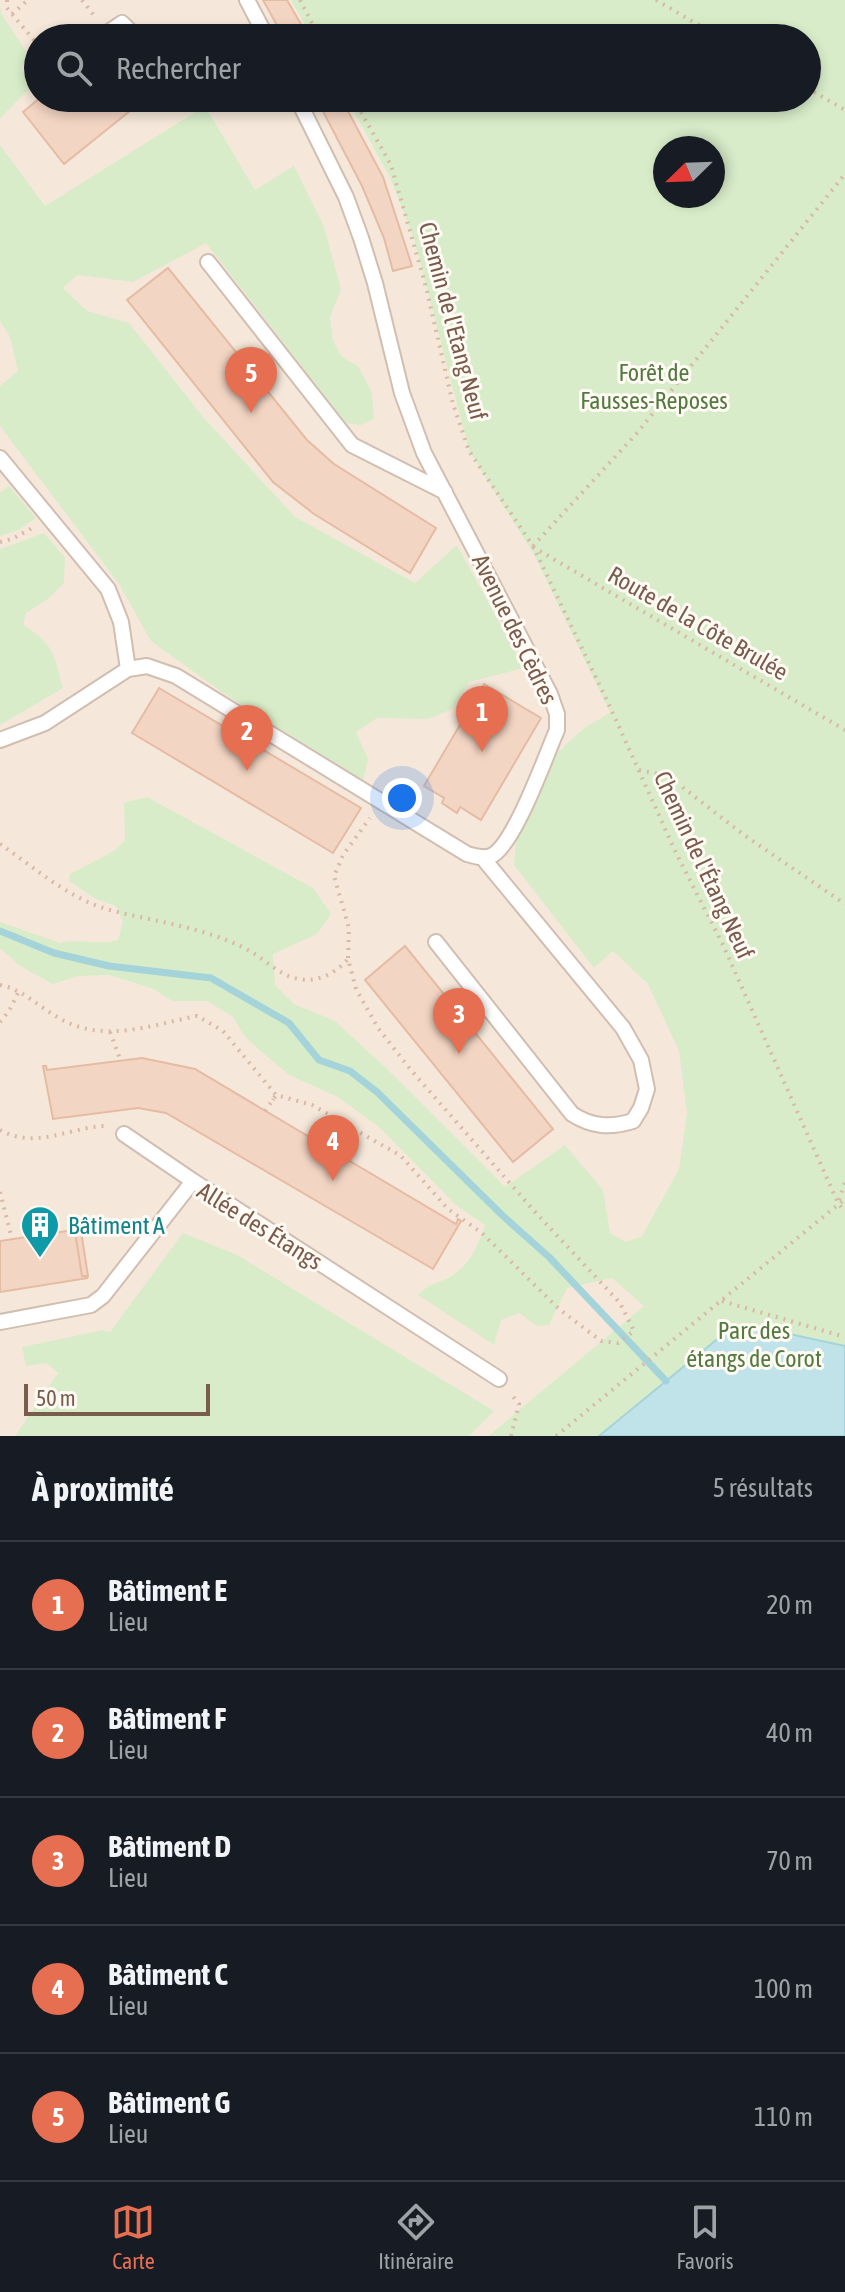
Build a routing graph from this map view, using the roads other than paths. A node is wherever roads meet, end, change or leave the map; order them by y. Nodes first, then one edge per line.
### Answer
1 (247, 0) edge
2 (260, 24) edge
3 (304, 112) edge
4 (208, 262) dead end
5 (0, 458) edge
6 (445, 492) junction
7 (128, 669) junction
8 (0, 740) edge
9 (482, 857) junction
10 (436, 942) dead end
11 (124, 1134) road end
12 (193, 1181) junction
13 (0, 1322) edge
14 (499, 1379) dead end

1 - 2 lane
3 - 6 lane, Avenue des Cèdres
4 - 6 lane
5 - 7 lane
6 - 9 lane, Avenue des Cèdres
7 - 8 lane
7 - 9 lane
9 - 10 lane
11 - 12 lane
12 - 13 lane, Allée des Étangs
12 - 14 lane, Allée des Étangs

